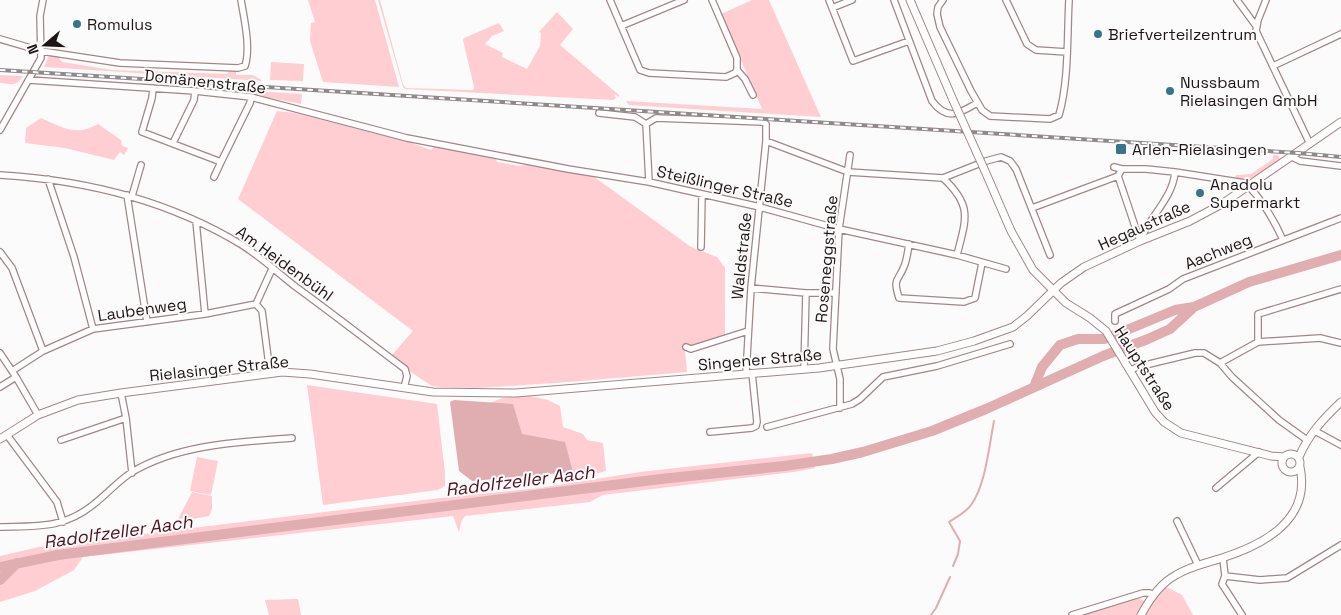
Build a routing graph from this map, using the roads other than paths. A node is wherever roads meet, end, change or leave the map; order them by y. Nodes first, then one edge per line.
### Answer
1 (48, 0) edge
2 (241, 0) edge
3 (610, 0) edge
4 (684, 0) edge
5 (712, 0) edge
6 (829, 0) edge
7 (852, 0) edge
8 (894, 0) edge
9 (910, 0) edge
10 (943, 0) edge
11 (1006, 0) edge
12 (1069, 0) edge
13 (1237, 0) edge
14 (1266, 0) edge
15 (43, 3) edge
16 (832, 8) junction
17 (621, 26) junction
18 (1256, 26) junction
19 (1341, 34) edge
20 (0, 38) edge
21 (909, 41) junction
22 (41, 51) junction
23 (1067, 52) junction
24 (1273, 66) junction
25 (737, 70) junction
26 (29, 80) junction
27 (153, 88) junction
28 (195, 91) junction
29 (752, 95) dead end
30 (251, 97) junction
31 (977, 103) junction
32 (599, 113) dead end
33 (1341, 122) edge
34 (646, 124) junction
35 (0, 130) edge
36 (766, 141) junction
37 (173, 143) junction
38 (434, 144) joint
39 (1310, 144) junction
40 (850, 155) dead end
41 (1292, 157) junction
42 (221, 162) junction
43 (141, 165) dead end
44 (1114, 166) dead end
45 (1341, 167) edge
46 (1122, 169) junction
47 (848, 172) junction
48 (1175, 172) junction
49 (0, 175) edge
50 (1118, 176) junction
51 (214, 177) dead end
52 (943, 178) junction
53 (48, 179) junction
54 (649, 182) junction
55 (1248, 186) junction
56 (702, 194) junction
57 (129, 195) junction
58 (760, 207) junction
59 (1032, 208) junction
60 (1341, 218) edge
61 (196, 221) junction
62 (840, 229) junction
63 (1283, 240) junction
64 (1140, 241) junction
65 (909, 244) junction
66 (701, 247) dead end
67 (0, 252) edge
68 (957, 255) junction
69 (1050, 255) dead end
70 (982, 263) junction
71 (272, 269) junction
72 (1006, 269) dead end
73 (751, 288) junction
74 (1341, 288) edge
75 (1053, 291) junction
76 (806, 293) junction
77 (836, 293) junction
78 (256, 304) junction
79 (205, 314) junction
80 (1115, 321) dead end
81 (147, 322) junction
82 (94, 329) junction
83 (748, 330) junction
84 (1258, 342) junction
85 (1341, 343) edge
86 (1010, 344) dead end
87 (686, 347) dead end
88 (43, 351) junction
89 (0, 353) edge
90 (1220, 363) junction
91 (838, 366) junction
92 (804, 369) junction
93 (1131, 370) junction
94 (12, 371) junction
95 (270, 373) junction
96 (749, 373) junction
97 (16, 377) junction
98 (0, 387) edge
99 (404, 388) junction
100 (121, 393) junction
101 (451, 393) joint
102 (1341, 402) edge
103 (840, 408) junction
104 (38, 415) junction
105 (126, 418) junction
106 (766, 427) dead end
107 (1315, 431) junction
108 (710, 432) dead end
109 (3, 437) edge
110 (292, 438) dead end
111 (61, 440) dead end
112 (1305, 443) junction
113 (1341, 444) edge
114 (1259, 452) junction
115 (1295, 455) junction
116 (1283, 460) junction
117 (1300, 466) junction
118 (132, 472) junction
119 (1293, 472) junction
120 (1302, 483) junction
121 (1216, 488) dead end
122 (1177, 521) dead end
123 (63, 522) junction
124 (0, 527) edge
125 (1341, 544) edge
126 (1223, 558) junction
127 (1198, 565) junction
128 (1225, 576) junction
129 (1154, 596) junction
130 (1072, 615) edge
131 (1141, 615) edge
132 (1242, 615) edge

1 - 15 street
2 - 22 street
3 - 17 street
4 - 17 street
5 - 25 street
6 - 16 street
7 - 16 street
8 - 21 street
9 - 75 main road, Hauptstraße, bridge
10 - 31 street
11 - 23 street
12 - 23 street
13 - 18 street
14 - 18 street
15 - 22 street
16 - 21 street
17 - 25 street
18 - 24 street
19 - 24 street
20 - 22 street
21 - 31 street
22 - 26 street
23 - 31 street
24 - 39 street
25 - 29 street
26 - 27 street, Domänenstraße
26 - 35 street
27 - 28 street, Domänenstraße
27 - 37 street
28 - 30 street, Domänenstraße
28 - 37 street
30 - 38 street, Domänenstraße
30 - 42 street
32 - 34 street
33 - 39 main road, Hegaustraße
34 - 36 street
34 - 54 street
36 - 47 street
36 - 58 street, Waldstraße
37 - 42 street
38 - 54 street, Steißlinger Straße
39 - 41 main road, Hegaustraße
40 - 47 street, Roseneggstraße
41 - 45 street
41 - 55 main road, Hegaustraße
42 - 51 street
43 - 57 street
44 - 46 street
46 - 48 street
46 - 50 street
47 - 52 street
47 - 62 street, Roseneggstraße
48 - 55 street
48 - 64 street
49 - 53 street, Am Heidenbühl
50 - 59 street
50 - 64 street
52 - 59 street
52 - 68 street
53 - 57 street, Am Heidenbühl
53 - 82 street
54 - 56 street, Steißlinger Straße
55 - 63 street
55 - 64 main road, Hegaustraße
56 - 58 street, Steißlinger Straße
56 - 66 street
57 - 61 street, Am Heidenbühl
57 - 81 street
58 - 62 street, Steißlinger Straße
58 - 73 street, Waldstraße
59 - 69 street
60 - 63 street, Aachweg
61 - 71 street, Am Heidenbühl
61 - 79 street
62 - 65 street, Steißlinger Straße
62 - 77 street, Roseneggstraße
63 - 80 street, Aachweg
64 - 75 main road, Hegaustraße
65 - 68 street, Steißlinger Straße
65 - 70 street
67 - 88 street
68 - 70 street, Steißlinger Straße
70 - 72 street, Steißlinger Straße
71 - 78 street
71 - 99 street, Am Heidenbühl
73 - 76 street
73 - 83 street, Waldstraße
74 - 84 street
75 - 91 main road, Singener Straße
75 - 93 main road, Hauptstraße
76 - 77 street
76 - 92 street
77 - 91 street, Roseneggstraße
78 - 79 street, Laubenweg
78 - 95 street
79 - 81 street, Laubenweg
81 - 82 street, Laubenweg
82 - 88 street, Laubenweg
83 - 87 street
83 - 96 street, Waldstraße
84 - 85 street
84 - 90 street
86 - 103 street
88 - 94 street, Laubenweg
89 - 94 street
90 - 93 street
90 - 112 street
91 - 92 main road, Singener Straße
91 - 103 street, Roseneggstraße
92 - 96 main road, Singener Straße
93 - 114 main road, Hauptstraße
94 - 97 street
95 - 99 main road, Rielasinger Straße
95 - 100 main road, Rielasinger Straße
96 - 101 main road, Singener Straße
96 - 108 street, Waldstraße
97 - 98 street
97 - 104 street
99 - 101 main road, Rielasinger Straße
100 - 104 main road, Rielasinger Straße
100 - 105 street
102 - 107 main road
103 - 106 street
104 - 109 main road, Rielasinger Straße
105 - 111 street
105 - 118 street
107 - 112 main road
107 - 113 street
109 - 123 street
110 - 118 street
112 - 115 main road
114 - 116 main road, Hauptstraße
114 - 121 street
115 - 116 main road
115 - 117 main road
116 - 119 main road
117 - 119 main road
117 - 120 main road
118 - 123 street
119 - 120 main road
120 - 126 main road
122 - 127 street
123 - 124 street
125 - 128 street
126 - 127 main road
126 - 128 street
127 - 129 main road
128 - 132 street
129 - 130 street
129 - 131 main road

